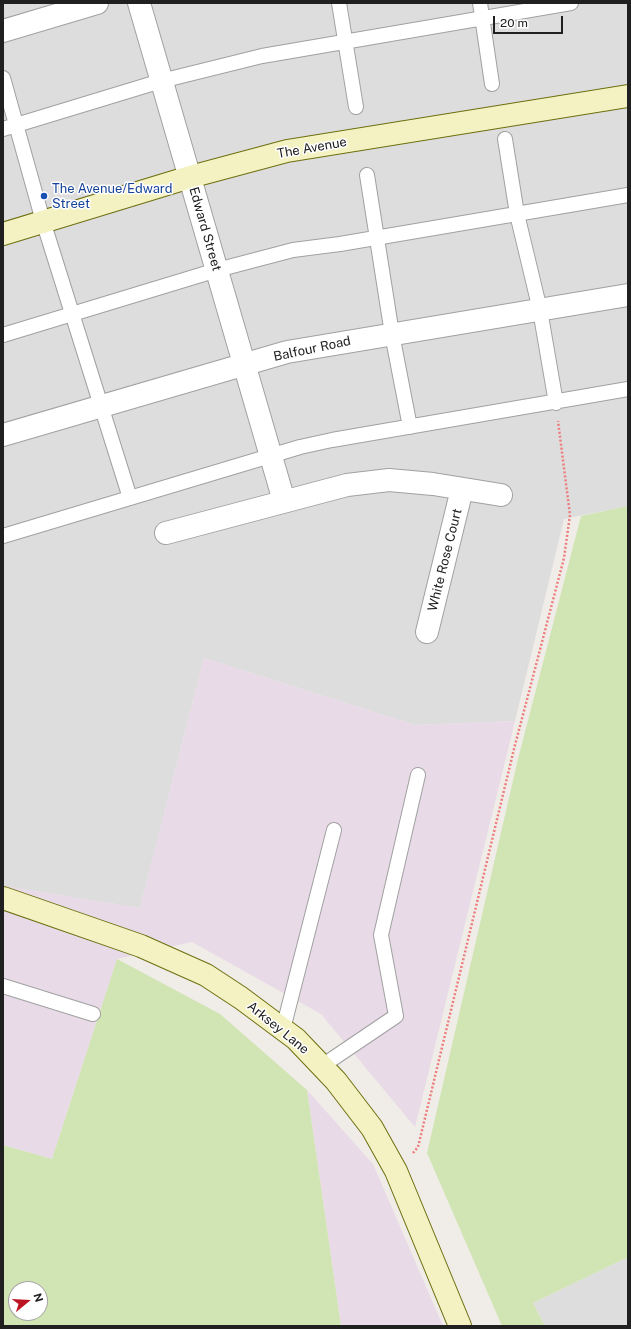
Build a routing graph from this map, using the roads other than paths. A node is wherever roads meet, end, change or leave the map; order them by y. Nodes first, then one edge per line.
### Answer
1 (97, 3) edge
2 (139, 3) edge
3 (339, 3) edge
4 (480, 3) edge
5 (571, 3) edge
6 (482, 18) junction
7 (3, 31) edge
8 (345, 42) junction
9 (3, 78) edge
10 (161, 81) junction
11 (492, 84) dead end
12 (628, 96) edge
13 (356, 107) dead end
14 (17, 124) junction
15 (3, 129) edge
16 (505, 139) dead end
17 (367, 175) dead end
18 (190, 177) junction
19 (628, 195) edge
20 (517, 214) junction
21 (43, 222) junction
22 (3, 234) edge
23 (378, 238) junction
24 (217, 270) junction
25 (628, 295) edge
26 (540, 310) junction
27 (73, 314) junction
28 (392, 334) junction
29 (3, 335) edge
30 (246, 364) junction
31 (628, 390) edge
32 (556, 403) junction
33 (102, 406) junction
34 (410, 427) junction
35 (3, 435) edge
36 (272, 456) junction
37 (462, 489) junction
38 (501, 495) dead end
39 (130, 498) junction
40 (284, 500) junction
41 (166, 533) dead end
42 (3, 536) edge
43 (427, 632) dead end
44 (418, 775) dead end
45 (334, 830) dead end
46 (3, 898) edge
47 (3, 986) edge
48 (92, 1014) dead end
49 (282, 1029) junction
50 (322, 1066) junction
51 (460, 1326) edge

1 - 7 street
2 - 10 street, Edward Street
3 - 8 lane
4 - 6 lane
5 - 6 lane
6 - 8 lane
6 - 11 lane
8 - 10 lane
8 - 13 lane
9 - 14 lane
10 - 14 lane
10 - 18 street, Edward Street
12 - 18 street, The Avenue
14 - 15 lane
14 - 21 lane
16 - 20 lane
17 - 23 lane
18 - 21 street, The Avenue
18 - 24 street, Edward Street
19 - 20 lane
20 - 23 lane
20 - 26 lane
21 - 22 street, The Avenue
21 - 27 lane
23 - 24 lane
23 - 28 lane
24 - 27 lane
24 - 30 street, Edward Street
25 - 26 street, Balfour Road
26 - 28 street, Balfour Road
26 - 32 lane
27 - 29 lane
27 - 33 lane
28 - 30 street, Balfour Road
28 - 34 lane
30 - 33 street, Balfour Road
30 - 36 street, Edward Street
31 - 32 lane
32 - 34 lane
33 - 35 street, Balfour Road
33 - 39 lane
34 - 36 lane
36 - 39 lane
36 - 40 street
37 - 38 street
37 - 40 street
37 - 43 street, White Rose Court
39 - 42 lane
40 - 41 street
44 - 50 lane
45 - 49 lane
46 - 49 street, Arksey Lane
47 - 48 lane
49 - 50 street, Arksey Lane
50 - 51 street, Arksey Lane

